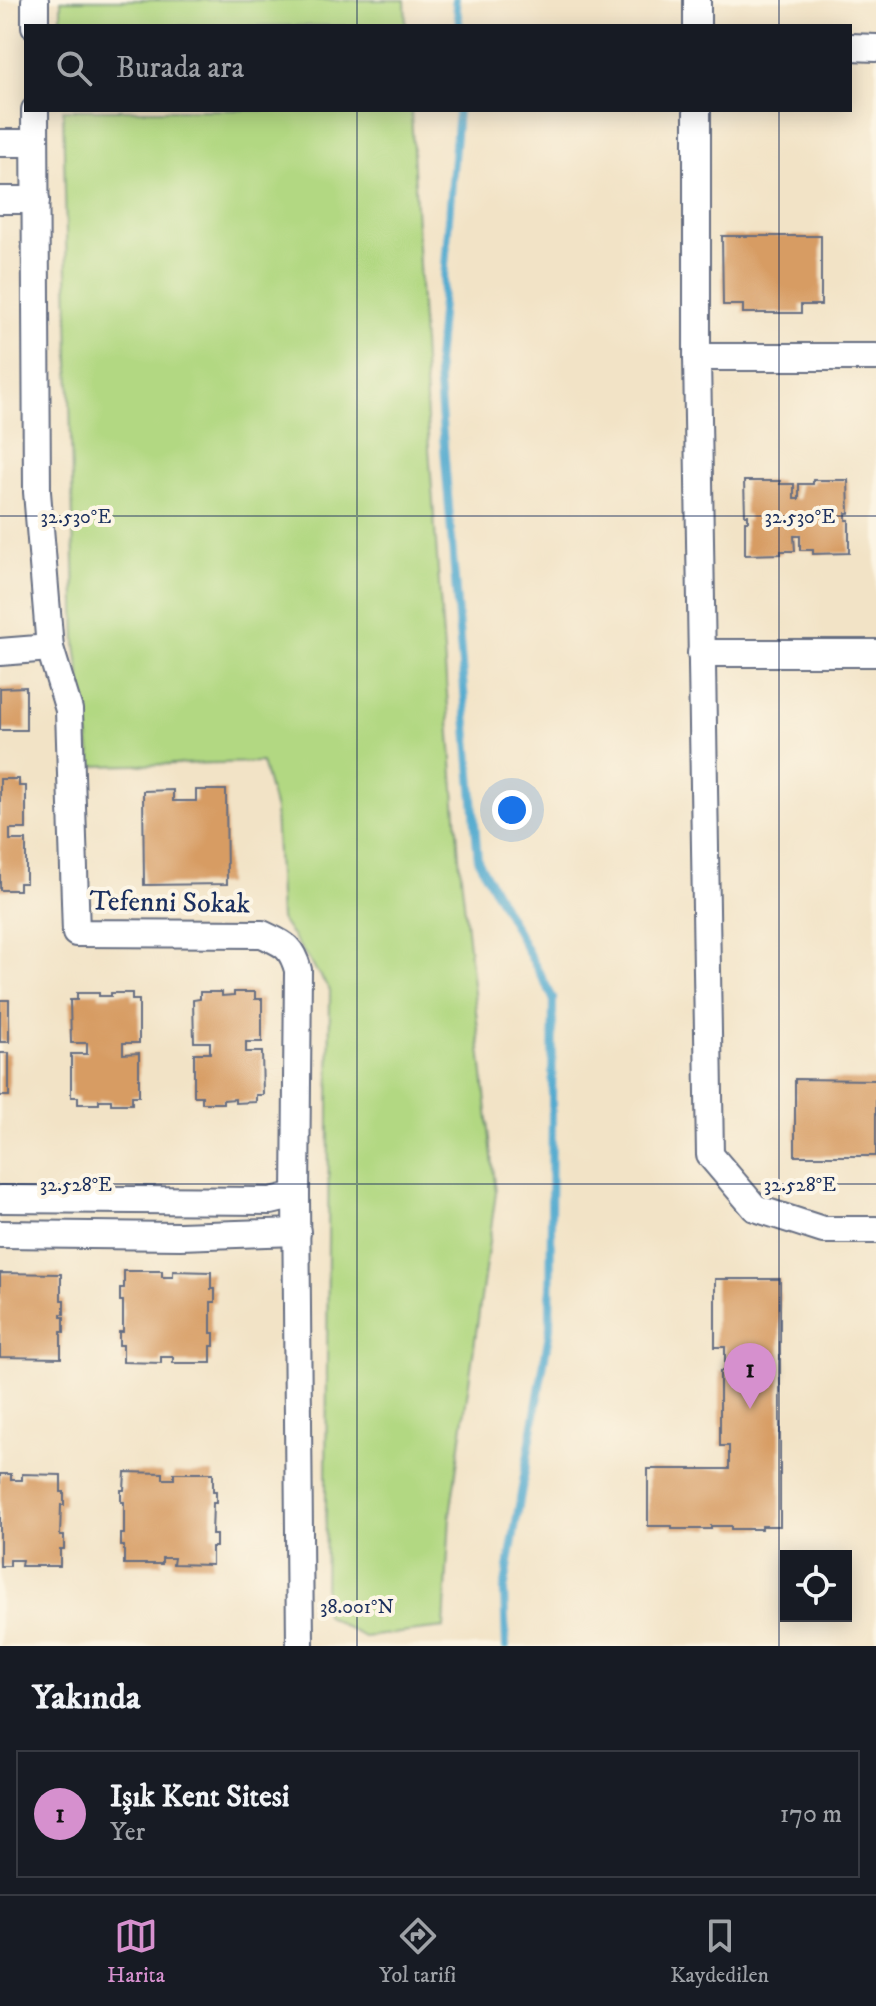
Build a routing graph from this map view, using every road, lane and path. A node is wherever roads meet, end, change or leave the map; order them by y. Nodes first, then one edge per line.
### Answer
1 (35, 0) edge
2 (697, 0) edge
3 (35, 24) edge
4 (697, 24) edge
5 (852, 47) edge
6 (876, 48) edge
7 (35, 112) edge
8 (697, 112) edge
9 (0, 143) edge
10 (35, 143) junction
11 (0, 200) edge
12 (36, 200) junction
13 (697, 357) junction
14 (876, 357) edge
15 (50, 648) junction
16 (0, 652) edge
17 (701, 653) junction
18 (876, 653) edge
19 (296, 1195) junction
20 (0, 1199) edge
21 (876, 1230) edge
22 (297, 1232) junction
23 (0, 1234) edge
24 (300, 1646) edge

1 - 3 street
2 - 4 street
5 - 6 street
7 - 10 street, Tefenni Sokak
8 - 13 street
9 - 10 street
10 - 12 street, Tefenni Sokak
11 - 12 street
12 - 15 street, Tefenni Sokak
13 - 14 street
13 - 17 street
15 - 16 street
15 - 19 street, Tefenni Sokak
17 - 18 street
17 - 21 street
19 - 20 street
19 - 22 street, Tefenni Sokak
22 - 23 street
22 - 24 street, Tefenni Sokak

